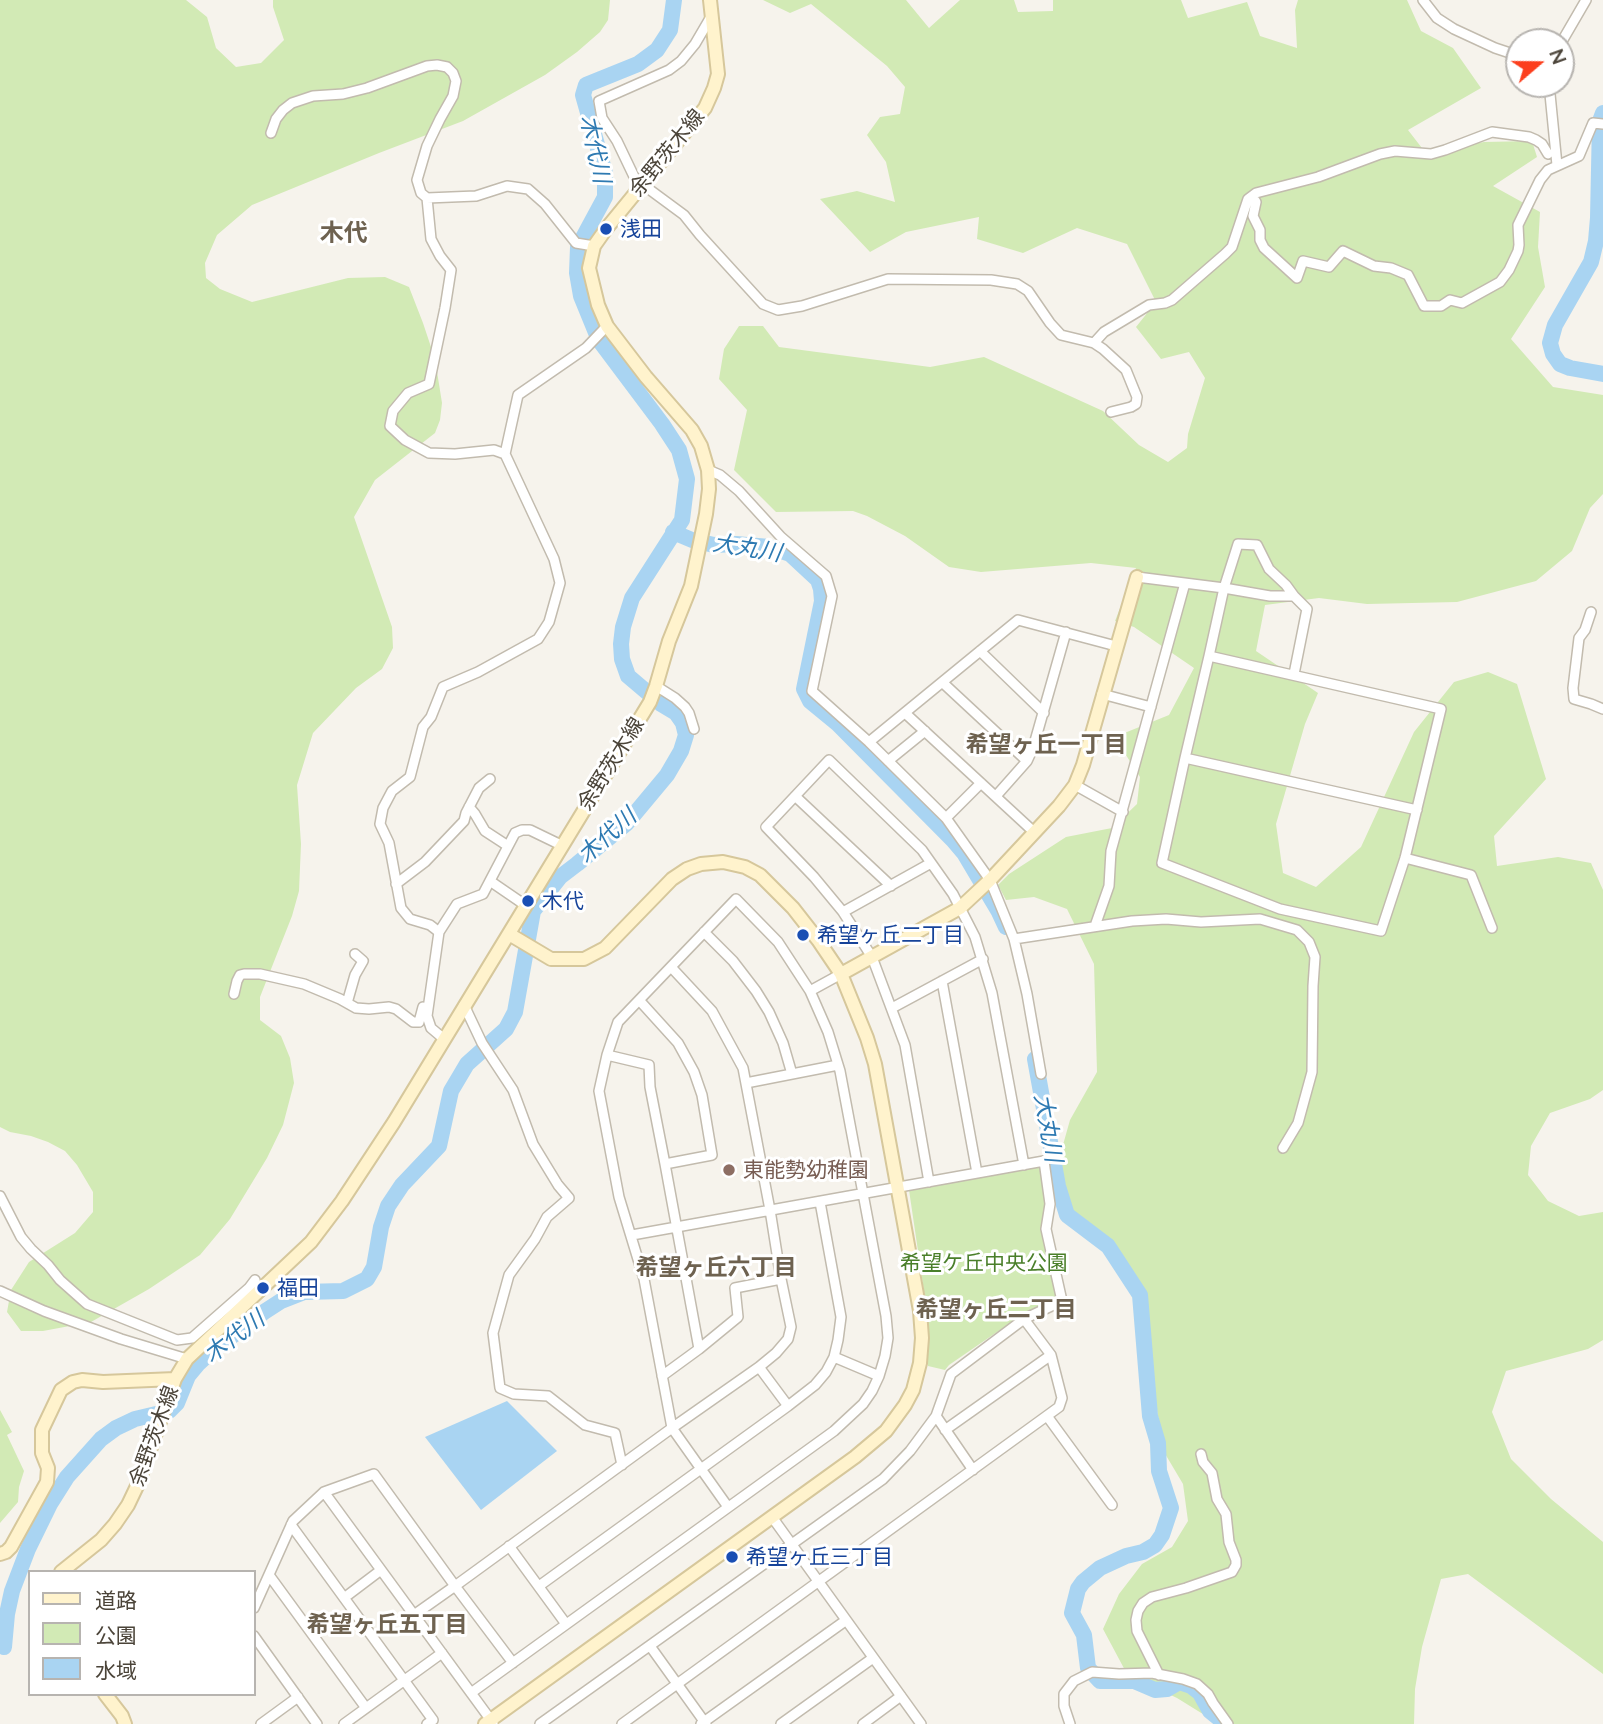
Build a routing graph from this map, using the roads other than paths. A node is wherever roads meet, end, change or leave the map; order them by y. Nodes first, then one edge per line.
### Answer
1 (710, 0) edge
2 (1423, 0) edge
3 (1586, 0) edge
4 (712, 14) junction
5 (1570, 28) edge
6 (1505, 51) edge
7 (1550, 98) edge
8 (1603, 124) edge
9 (271, 133) dead end
10 (1548, 154) dead end
11 (1557, 165) junction
12 (640, 185) junction
13 (1252, 196) junction
14 (427, 198) junction
15 (594, 246) junction
16 (607, 326) junction
17 (1094, 343) junction
18 (1111, 412) dead end
19 (505, 454) junction
20 (708, 470) junction
21 (1137, 577) joint
22 (1185, 583) junction
23 (1224, 588) junction
24 (1294, 596) junction
25 (1591, 612) dead end
26 (1066, 632) junction
27 (1116, 646) junction
28 (980, 651) junction
29 (1209, 656) junction
30 (1294, 674) junction
31 (942, 682) junction
32 (653, 693) junction
33 (1102, 694) junction
34 (1152, 707) junction
35 (1603, 709) edge
36 (905, 712) junction
37 (1044, 713) junction
38 (694, 729) dead end
39 (925, 730) junction
40 (869, 742) junction
41 (1185, 758) junction
42 (888, 761) junction
43 (1027, 761) junction
44 (491, 779) dead end
45 (981, 783) junction
46 (1075, 785) junction
47 (795, 796) junction
48 (996, 796) junction
49 (469, 807) junction
50 (1417, 810) junction
51 (1123, 813) junction
52 (946, 818) junction
53 (1034, 832) junction
54 (561, 845) junction
55 (508, 846) junction
56 (1405, 858) junction
57 (932, 863) junction
58 (490, 881) junction
59 (396, 884) junction
60 (986, 884) junction
61 (891, 886) junction
62 (525, 905) junction
63 (960, 908) junction
64 (843, 912) junction
65 (1094, 926) junction
66 (1492, 928) dead end
67 (439, 932) junction
68 (704, 932) junction
69 (511, 935) junction
70 (1014, 939) junction
71 (355, 954) dead end
72 (872, 957) junction
73 (983, 959) junction
74 (671, 967) junction
75 (841, 974) junction
76 (942, 981) junction
77 (430, 991) junction
78 (810, 991) junction
79 (234, 994) dead end
80 (639, 1000) junction
81 (347, 1003) junction
82 (464, 1004) junction
83 (892, 1008) junction
84 (444, 1039) junction
85 (607, 1055) junction
86 (838, 1065) junction
87 (792, 1074) junction
88 (1041, 1074) dead end
89 (746, 1083) junction
90 (1283, 1148) dead end
91 (665, 1164) junction
92 (1024, 1165) junction
93 (976, 1173) junction
94 (929, 1182) junction
95 (897, 1188) junction
96 (863, 1194) junction
97 (0, 1196) edge
98 (820, 1202) junction
99 (770, 1210) junction
100 (677, 1227) junction
101 (632, 1235) junction
102 (781, 1279) junction
103 (255, 1280) dead end
104 (0, 1291) edge
105 (1024, 1319) junction
106 (699, 1349) junction
107 (1051, 1355) junction
108 (834, 1357) junction
109 (187, 1359) junction
110 (760, 1367) junction
111 (662, 1376) junction
112 (879, 1376) junction
113 (174, 1379) junction
114 (788, 1406) junction
115 (936, 1416) junction
116 (1046, 1416) junction
117 (672, 1428) junction
118 (946, 1430) junction
119 (1200, 1454) dead end
120 (622, 1465) junction
121 (700, 1468) junction
122 (972, 1470) junction
123 (324, 1492) junction
124 (1112, 1505) dead end
125 (728, 1507) junction
126 (772, 1517) junction
127 (291, 1525) junction
128 (791, 1544) junction
129 (509, 1546) junction
130 (0, 1554) edge
131 (64, 1570) edge
132 (382, 1570) junction
133 (269, 1575) junction
134 (818, 1582) junction
135 (455, 1586) junction
136 (539, 1586) junction
137 (344, 1598) junction
138 (256, 1604) edge
139 (414, 1615) junction
140 (845, 1621) junction
141 (566, 1624) junction
142 (256, 1639) edge
143 (650, 1646) junction
144 (442, 1653) junction
145 (873, 1658) junction
146 (513, 1663) junction
147 (1159, 1675) junction
148 (404, 1681) junction
149 (677, 1684) junction
150 (471, 1693) junction
151 (107, 1696) edge
152 (901, 1696) junction
153 (298, 1698) junction
154 (366, 1708) junction
155 (490, 1723) edge
156 (704, 1723) edge
157 (125, 1724) edge
158 (261, 1724) edge
159 (317, 1724) edge
160 (344, 1724) edge
161 (427, 1724) edge
162 (540, 1724) edge
163 (622, 1724) edge
164 (782, 1724) edge
165 (863, 1724) edge
166 (921, 1724) edge
167 (1070, 1724) edge
168 (1228, 1724) edge

1 - 4 street, 余野茨木線
2 - 6 street
3 - 5 street
4 - 12 street, 余野茨木線
4 - 12 street
7 - 11 street
8 - 11 street
9 - 14 street
10 - 13 street
11 - 13 street
12 - 15 street, 余野茨木線
12 - 17 street
13 - 17 street
14 - 15 street
14 - 19 street
15 - 16 street, 余野茨木線
16 - 19 street
16 - 20 street, 余野茨木線
17 - 18 street
19 - 59 street
20 - 32 street, 余野茨木線
20 - 40 street
21 - 22 street
21 - 27 street
22 - 23 street
22 - 34 street
23 - 24 street
23 - 24 street
23 - 29 street
24 - 30 street
25 - 35 street
26 - 27 street
26 - 28 street
26 - 37 street
27 - 33 street
28 - 31 street
28 - 37 street
29 - 30 street
29 - 41 street
30 - 50 street
31 - 36 street
31 - 43 street
32 - 38 street
32 - 54 street, 余野茨木線
33 - 34 street
33 - 46 street
34 - 51 street
36 - 39 street
36 - 40 street
37 - 43 street
39 - 42 street
39 - 45 street
40 - 42 street
41 - 50 street
41 - 56 street
42 - 52 street
43 - 48 street
44 - 49 street
45 - 48 street
45 - 52 street
46 - 51 street
46 - 53 street
47 - 57 street
47 - 61 street
47 - 64 street
48 - 53 street
49 - 55 street
49 - 59 street
50 - 56 street
51 - 65 street
52 - 60 street
53 - 60 street
54 - 55 street
54 - 62 street, 余野茨木線
55 - 58 street
56 - 66 street
57 - 61 street
57 - 63 street
58 - 62 street
58 - 67 street
59 - 67 street
60 - 63 street
60 - 70 street
61 - 64 street
62 - 69 street, 余野茨木線
63 - 72 street
63 - 73 street
64 - 72 street
65 - 70 street
65 - 90 street
67 - 77 street
68 - 74 street
68 - 78 street
68 - 87 street
69 - 75 street
69 - 82 street, 余野茨木線
70 - 88 street
71 - 81 street
72 - 75 street
72 - 83 street
73 - 76 street
73 - 92 street
74 - 80 street
74 - 89 street
75 - 78 street
75 - 95 street
76 - 83 street
76 - 93 street
77 - 81 street
77 - 84 street
78 - 86 street
79 - 81 street
80 - 85 street
80 - 91 street
82 - 84 street, 余野茨木線
82 - 120 street
83 - 94 street
84 - 109 street, 余野茨木線
85 - 91 street
85 - 101 street
86 - 87 street
86 - 96 street
87 - 89 street
89 - 99 street
91 - 100 street
92 - 93 street
92 - 105 street
93 - 94 street
94 - 95 street
95 - 96 street
95 - 126 street
96 - 98 street
96 - 112 street
97 - 103 street
98 - 99 street
98 - 108 street
99 - 100 street
99 - 102 street
100 - 101 street
100 - 106 street
101 - 111 street
102 - 106 street
102 - 110 street
104 - 109 street
105 - 107 street
105 - 115 street
106 - 111 street
107 - 116 street
107 - 118 street
108 - 112 street
108 - 114 street
109 - 113 street, 余野茨木線
110 - 114 street
110 - 117 street
111 - 117 street
112 - 125 street
113 - 130 street
113 - 131 street, 余野茨木線
114 - 121 street
115 - 118 street
115 - 128 street
116 - 122 street
116 - 124 street
117 - 120 street
117 - 121 street
118 - 122 street
119 - 147 street
120 - 129 street
121 - 125 street
121 - 136 street
122 - 134 street
123 - 127 street
123 - 132 street
123 - 135 street
125 - 141 street
126 - 128 street
126 - 155 street
127 - 133 street
127 - 137 street
128 - 134 street
128 - 143 street
129 - 135 street
129 - 136 street
132 - 137 street
132 - 139 street
133 - 138 street
133 - 154 street
134 - 140 street
134 - 149 street
135 - 139 street
135 - 146 street
136 - 141 street
137 - 148 street
139 - 144 street
140 - 145 street
140 - 156 street
141 - 146 street
142 - 153 street
143 - 149 street
143 - 162 street
144 - 148 street
144 - 150 street
145 - 152 street
145 - 164 street
146 - 150 street
147 - 167 street
147 - 168 street
148 - 154 street
148 - 161 street
149 - 156 street
149 - 163 street
150 - 155 street
151 - 157 street
152 - 165 street
152 - 166 street
153 - 158 street
153 - 159 street
154 - 160 street

